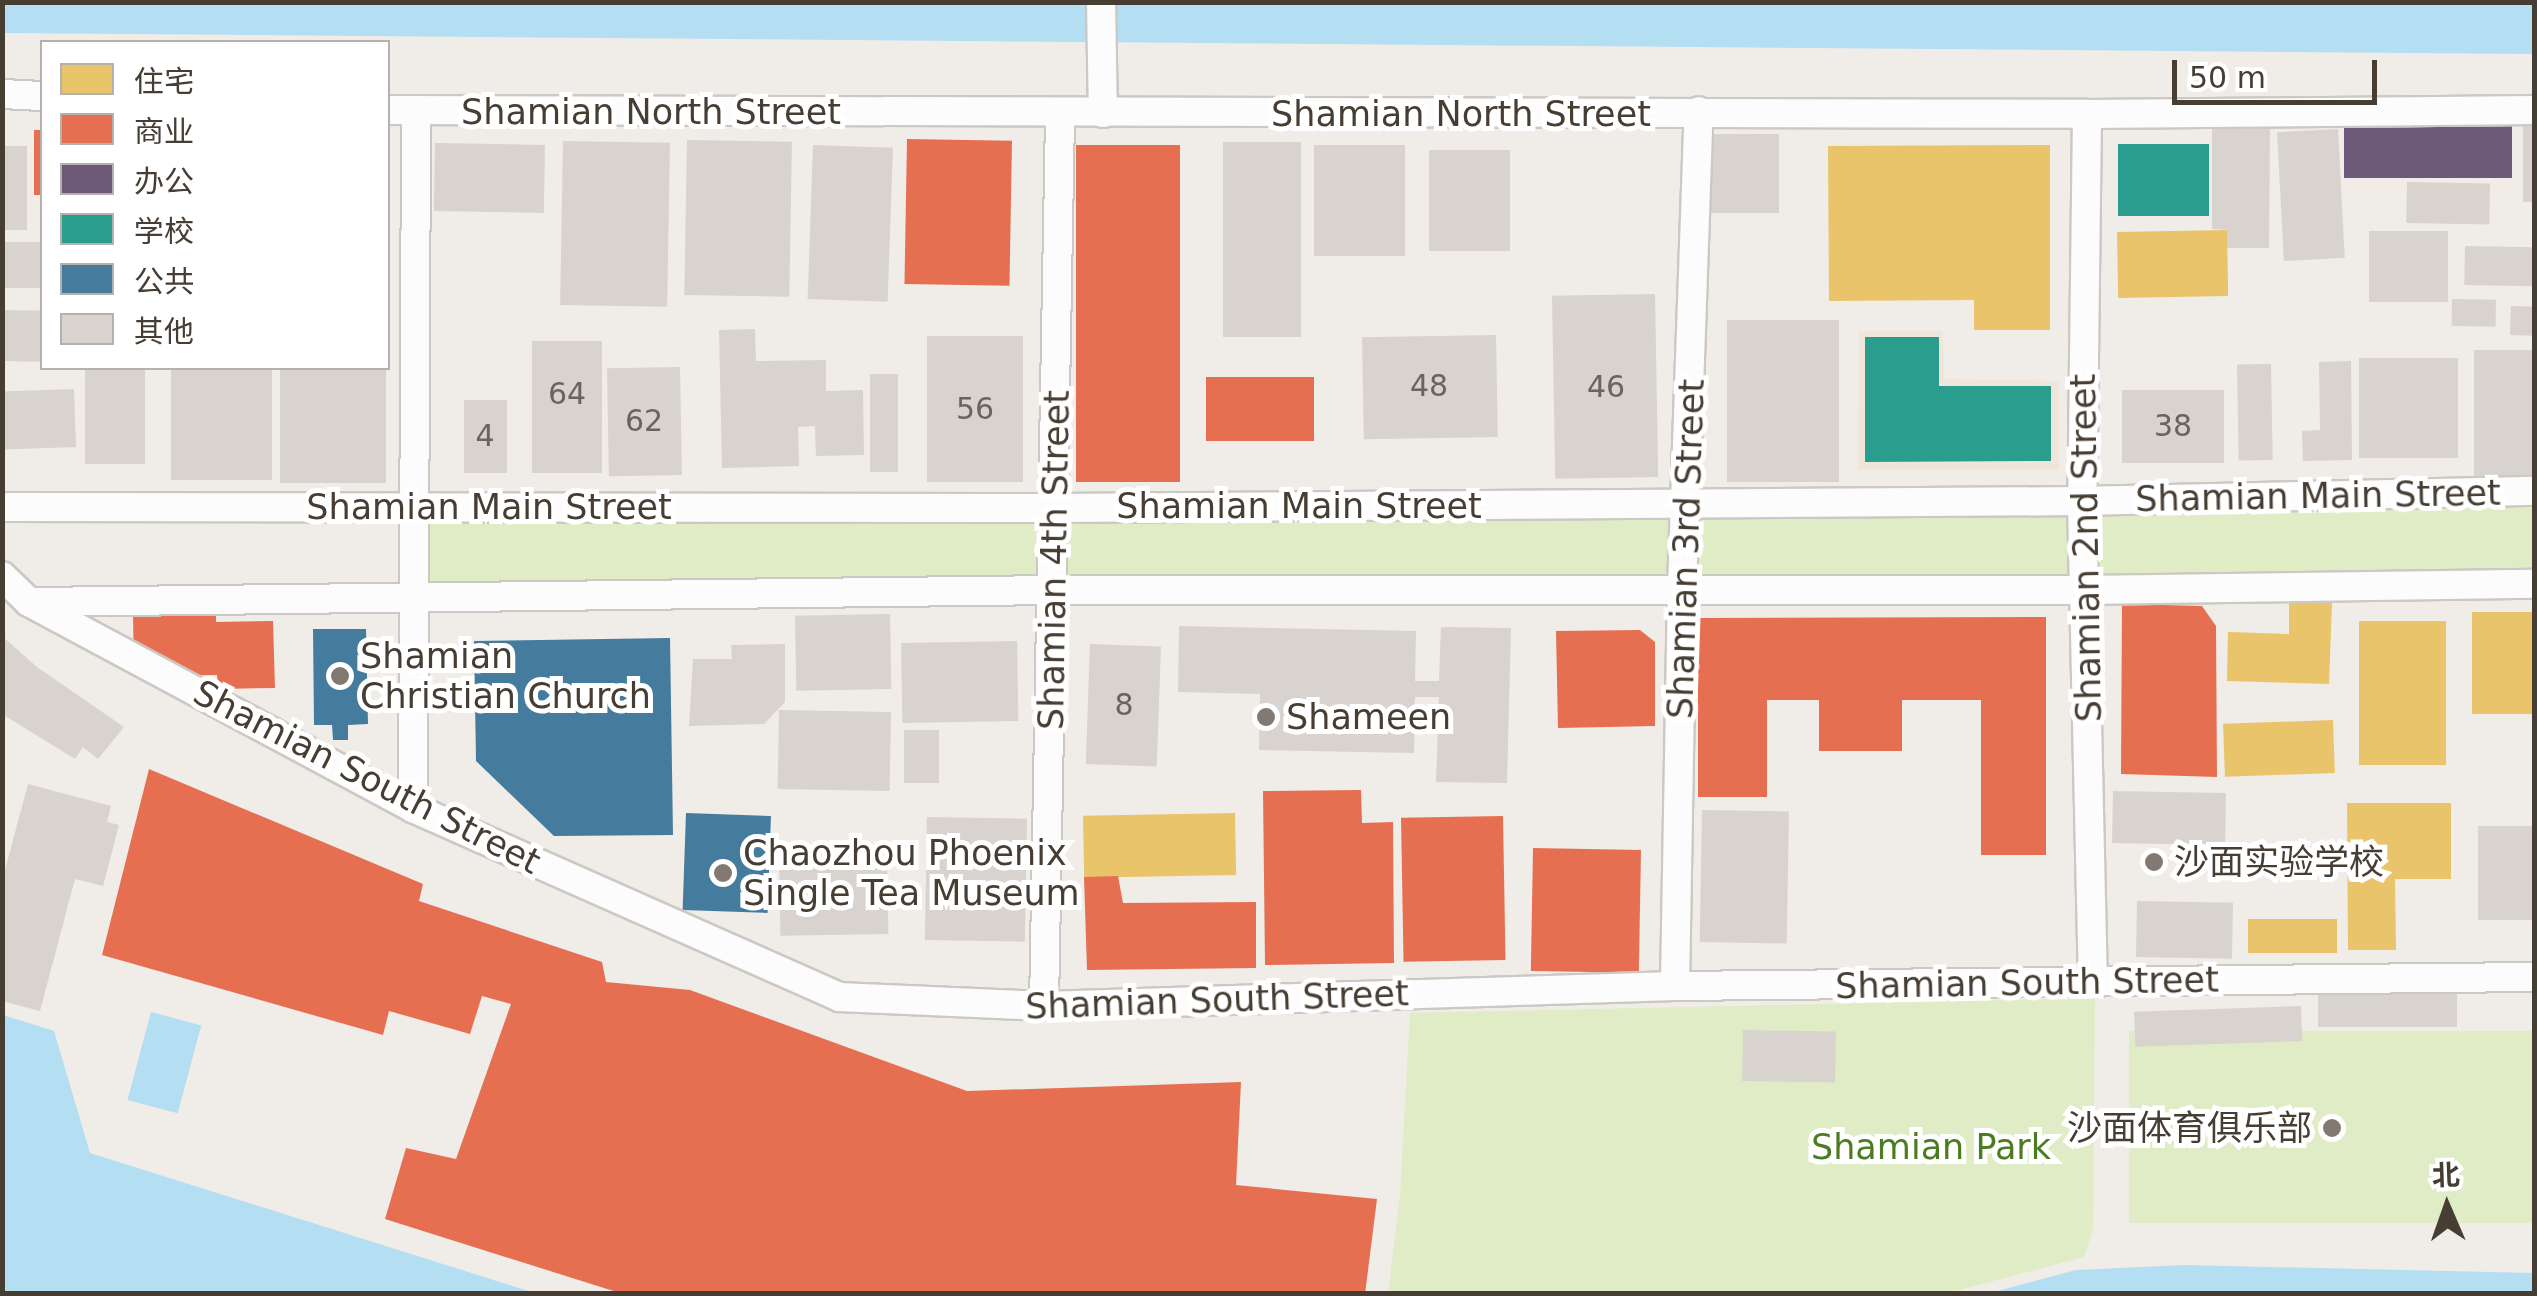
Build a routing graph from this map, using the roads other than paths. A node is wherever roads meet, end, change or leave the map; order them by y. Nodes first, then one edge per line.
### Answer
1 (1101, 2) edge
2 (2, 94) edge
3 (40, 96) edge
4 (390, 110) edge
5 (2534, 110) edge
6 (416, 111) junction
7 (1699, 112) junction
8 (1060, 113) junction
9 (1103, 114) junction
10 (2087, 114) junction
11 (2534, 491) edge
12 (2082, 501) junction
13 (1688, 503) junction
14 (411, 507) junction
15 (2, 508) edge
16 (1055, 508) junction
17 (2, 576) edge
18 (2534, 584) edge
19 (1682, 588) junction
20 (1054, 590) junction
21 (2084, 590) junction
22 (411, 597) junction
23 (30, 602) junction
24 (413, 808) junction
25 (2534, 976) edge
26 (2093, 983) junction
27 (1676, 986) junction
28 (1044, 1006) junction

1 - 9 street
2 - 3 street
4 - 6 street, Shamian North Street
5 - 10 street, Shamian North Street
6 - 8 street, Shamian North Street
6 - 14 street
7 - 9 street, Shamian North Street
7 - 10 street, Shamian North Street
7 - 13 street, Shamian 3rd Street
8 - 9 street, Shamian North Street
8 - 16 street, Shamian 4th Street
10 - 12 street, Shamian 2nd Street
11 - 12 street, Shamian Main Street
12 - 13 street, Shamian Main Street
12 - 21 street, Shamian 2nd Street
13 - 16 street, Shamian Main Street
13 - 19 street, Shamian 3rd Street
14 - 15 street, Shamian Main Street
14 - 16 street, Shamian Main Street
14 - 22 street
16 - 20 street, Shamian 4th Street
17 - 23 street, Shamian South Street
18 - 21 street
19 - 20 street
19 - 21 street
19 - 27 street, Shamian 3rd Street
20 - 22 street
20 - 28 street, Shamian 4th Street
21 - 26 street, Shamian 2nd Street
22 - 23 street
22 - 24 street
23 - 24 street, Shamian South Street
24 - 28 street, Shamian South Street
25 - 26 street, Shamian South Street
26 - 27 street, Shamian South Street
27 - 28 street, Shamian South Street

